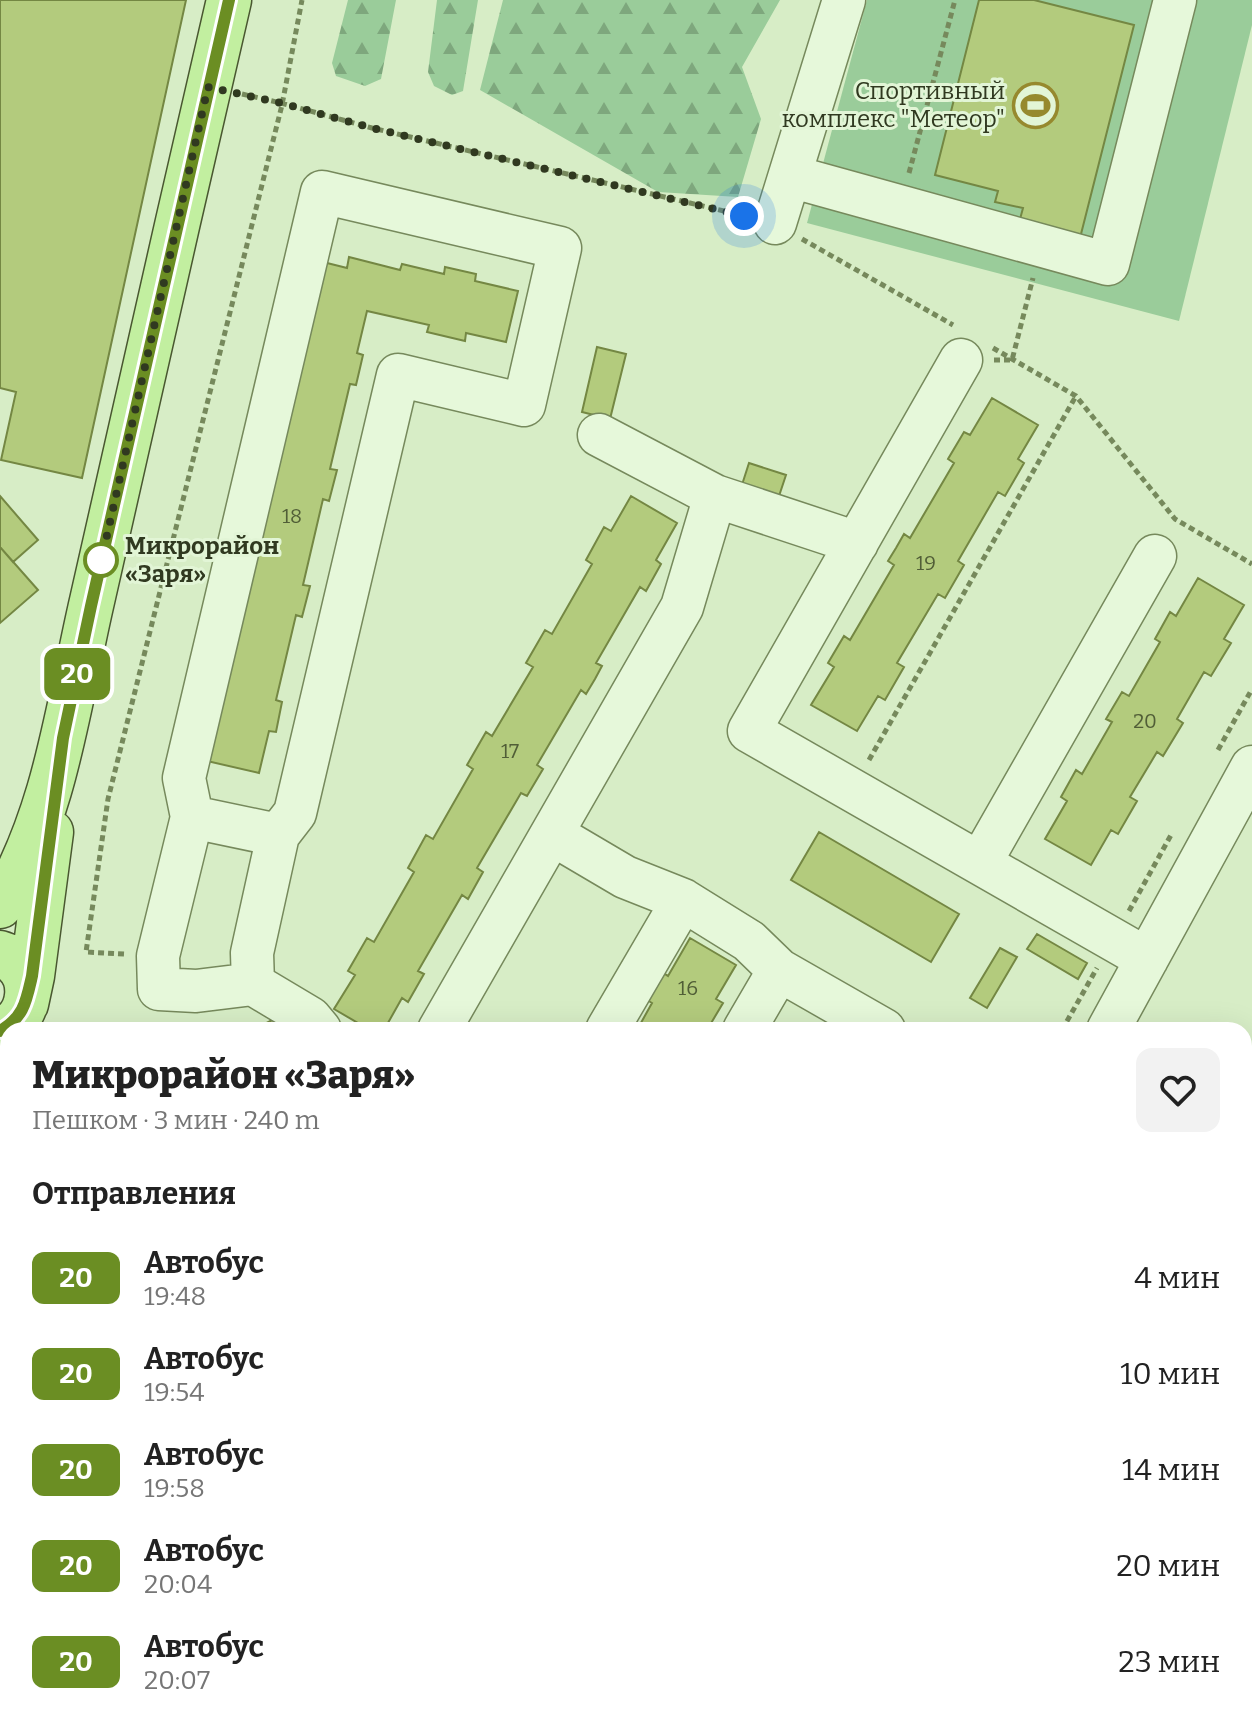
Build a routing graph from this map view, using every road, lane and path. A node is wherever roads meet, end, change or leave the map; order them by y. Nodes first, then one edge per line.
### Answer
1 (229, 0) edge
2 (302, 0) edge
3 (844, 0) edge
4 (955, 0) edge
5 (1175, 0) edge
6 (208, 87) junction
7 (281, 103) junction
8 (790, 176) junction
9 (900, 207) junction
10 (775, 223) junction
11 (1041, 246) junction
12 (969, 345) junction
13 (1012, 360) junction
14 (1076, 396) junction
15 (599, 435) dead end
16 (715, 496) junction
17 (857, 543) junction
18 (1155, 556) dead end
19 (1252, 564) edge
20 (1252, 689) edge
21 (63, 738) junction
22 (1233, 763) edge
23 (853, 790) junction
24 (192, 817) junction
25 (1175, 828) dead end
26 (552, 834) junction
27 (278, 835) junction
28 (980, 863) junction
29 (683, 900) junction
30 (0, 906) edge
31 (1130, 949) junction
32 (86, 952) dead end
33 (0, 953) edge
34 (779, 970) junction
35 (253, 984) junction
36 (13, 1017) edge
37 (313, 1022) edge
38 (444, 1022) edge
39 (612, 1022) edge
40 (749, 1022) edge
41 (870, 1022) edge
42 (1069, 1022) edge
43 (1110, 1022) edge

1 - 6 main road
2 - 7 path
3 - 8 street
4 - 9 path
5 - 11 street
6 - 7 path
6 - 21 main road
7 - 10 path
7 - 32 path
8 - 9 street
8 - 10 street
9 - 11 street
10 - 12 path
11 - 13 path
12 - 13 path
12 - 17 street
13 - 14 path
14 - 19 path
14 - 23 path
15 - 16 street
16 - 17 street
16 - 26 street
17 - 23 street
18 - 28 street
20 - 22 path
21 - 30 main road
21 - 36 main road
22 - 31 street
23 - 28 street
24 - 27 street
24 - 27 street
24 - 35 street
25 - 31 path
26 - 29 street
26 - 38 street
27 - 35 street
28 - 31 street
29 - 34 street
29 - 39 street
31 - 42 path
31 - 43 street
33 - 36 main road
34 - 40 street
34 - 41 street
35 - 37 street

